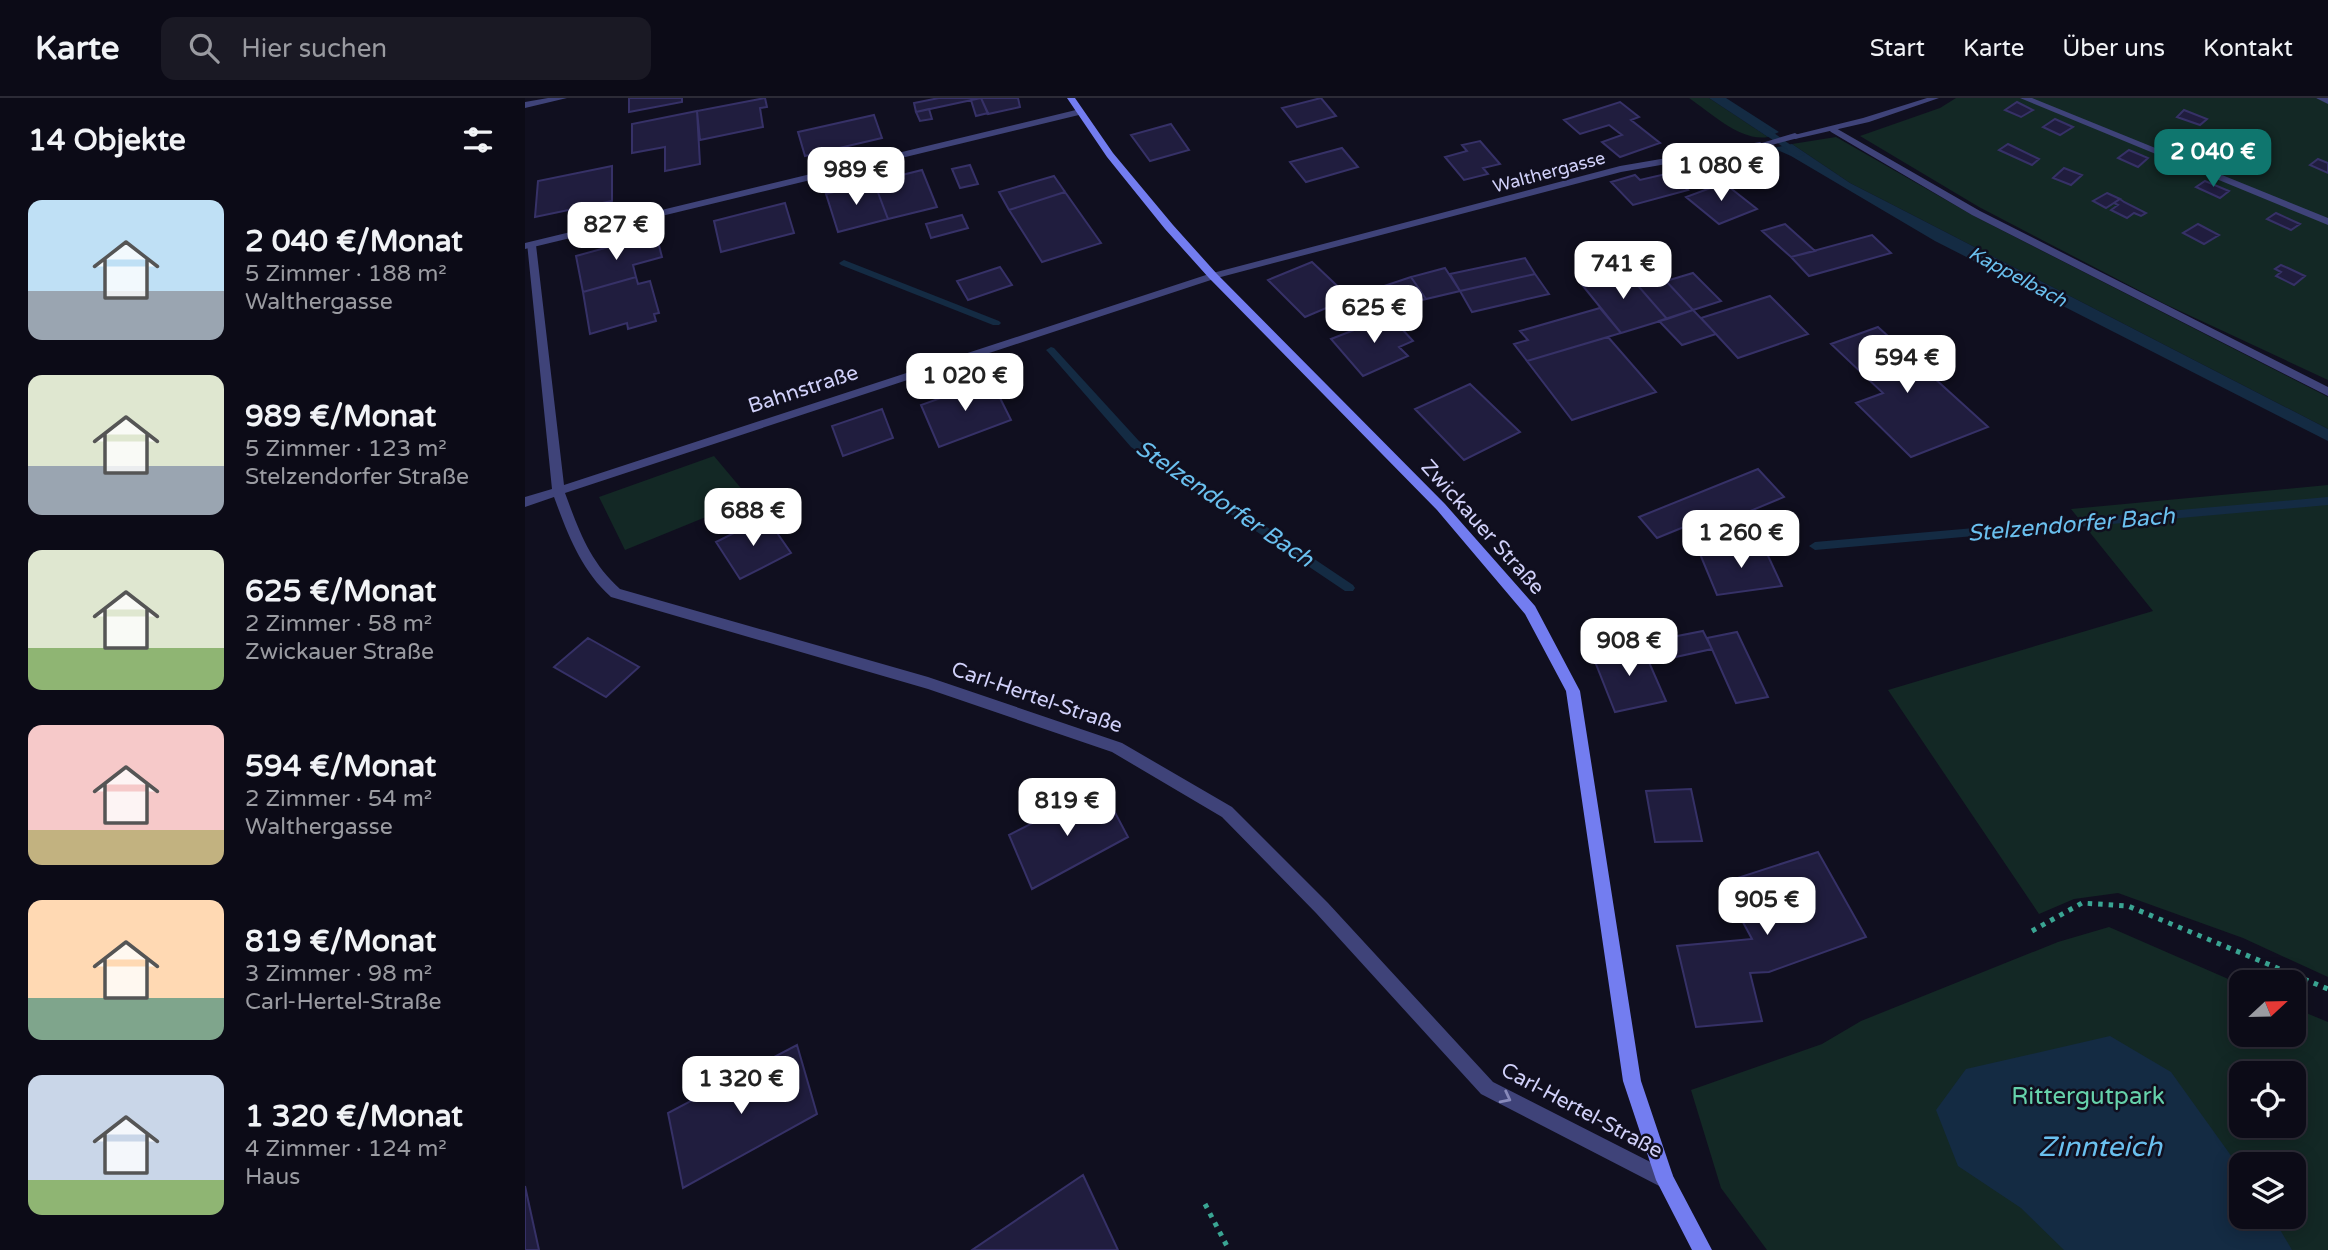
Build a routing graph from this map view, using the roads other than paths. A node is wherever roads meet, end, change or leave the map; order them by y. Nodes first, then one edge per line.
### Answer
1 (527, 98) edge
2 (563, 98) edge
3 (1071, 98) edge
4 (1935, 98) edge
5 (2024, 98) edge
6 (2320, 98) edge
7 (2328, 101) edge
8 (525, 105) edge
9 (1080, 112) junction
10 (1834, 130) junction
11 (2328, 222) edge
12 (528, 246) edge
13 (1213, 276) junction
14 (2328, 392) edge
15 (558, 490) junction
16 (525, 502) edge
17 (1665, 1180) junction
18 (1702, 1250) edge

1 - 8 street
2 - 8 street
3 - 9 main road, Zwickauer Straße
4 - 10 street, Walthergasse
5 - 11 street
6 - 7 street
9 - 12 street
9 - 13 main road, Zwickauer Straße
10 - 13 street, Walthergasse
10 - 14 street
12 - 15 street, Carl-Hertel-Straße
13 - 15 street, Bahnstraße
13 - 17 main road, Zwickauer Straße
15 - 16 street, Bahnstraße
15 -> 17 street, Carl-Hertel-Straße
17 - 18 main road, Zwickauer Straße

